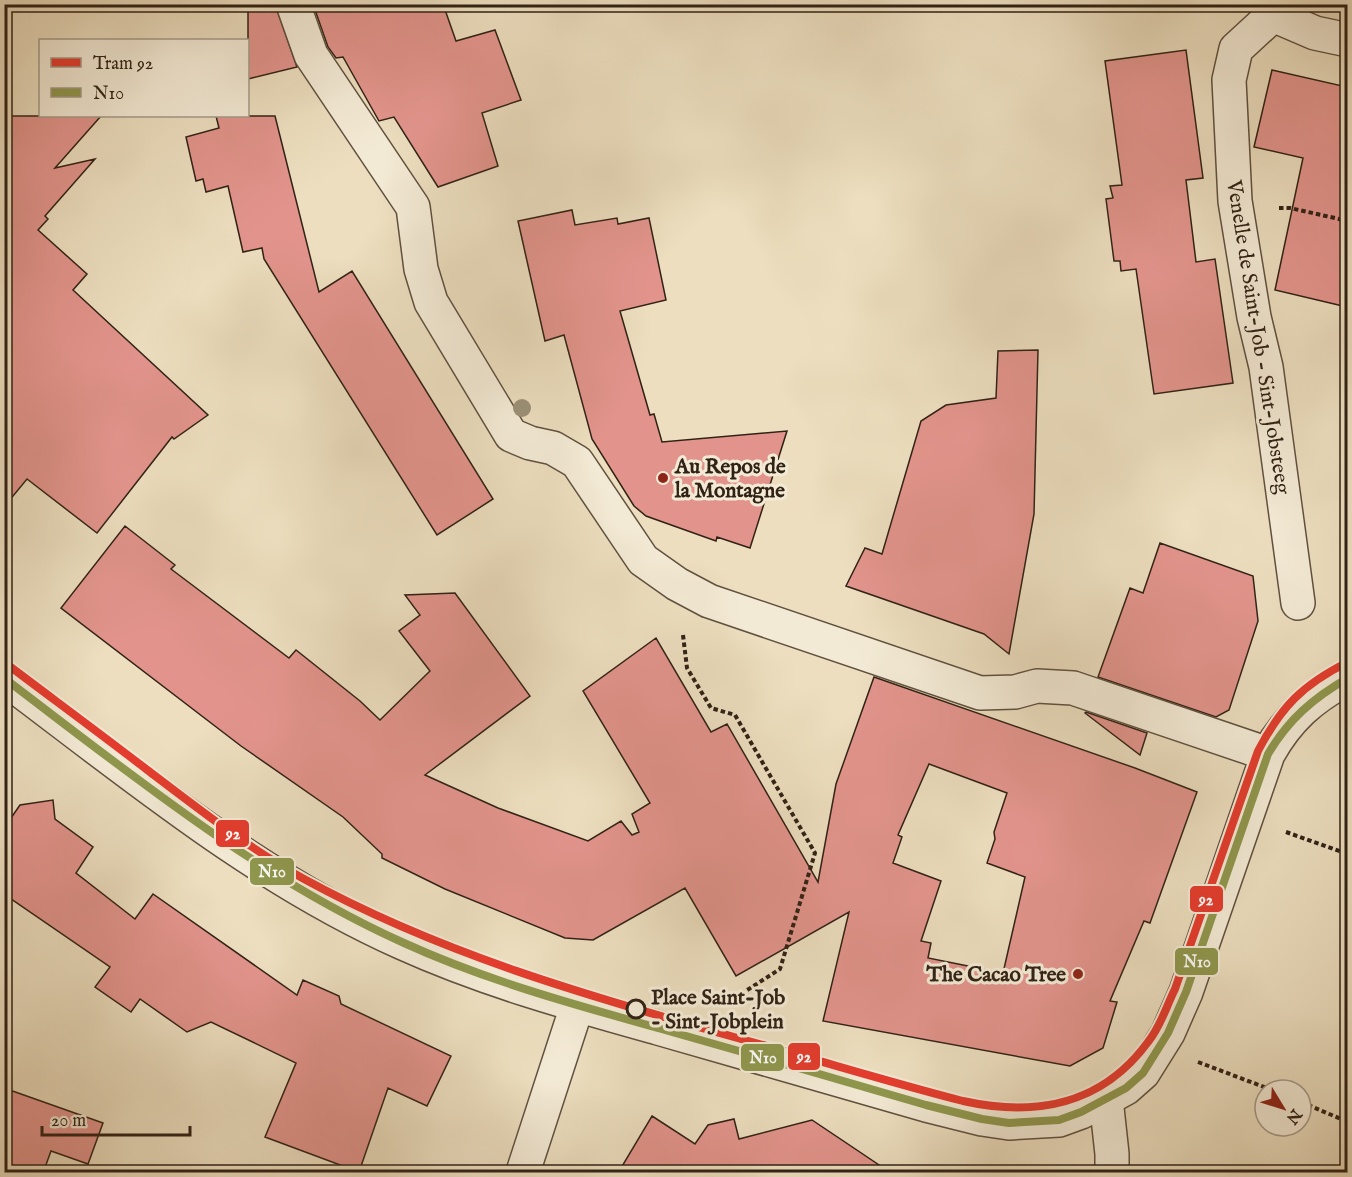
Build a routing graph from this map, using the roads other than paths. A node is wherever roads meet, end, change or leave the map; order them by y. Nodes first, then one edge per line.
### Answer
1 (293, 4) edge
2 (1269, 10) edge
3 (1347, 40) edge
4 (1298, 603) dead end
5 (4, 678) edge
6 (1347, 678) edge
7 (1268, 754) junction
8 (578, 1006) junction
9 (1106, 1099) junction
10 (523, 1173) edge
11 (1112, 1173) edge

1 - 7 street
2 - 3 street
2 - 4 street, Venelle de Saint-Job - Sint-Jobsteeg
5 - 8 street
6 - 7 street
7 - 9 street
8 - 9 street
8 - 10 street
9 - 11 street

